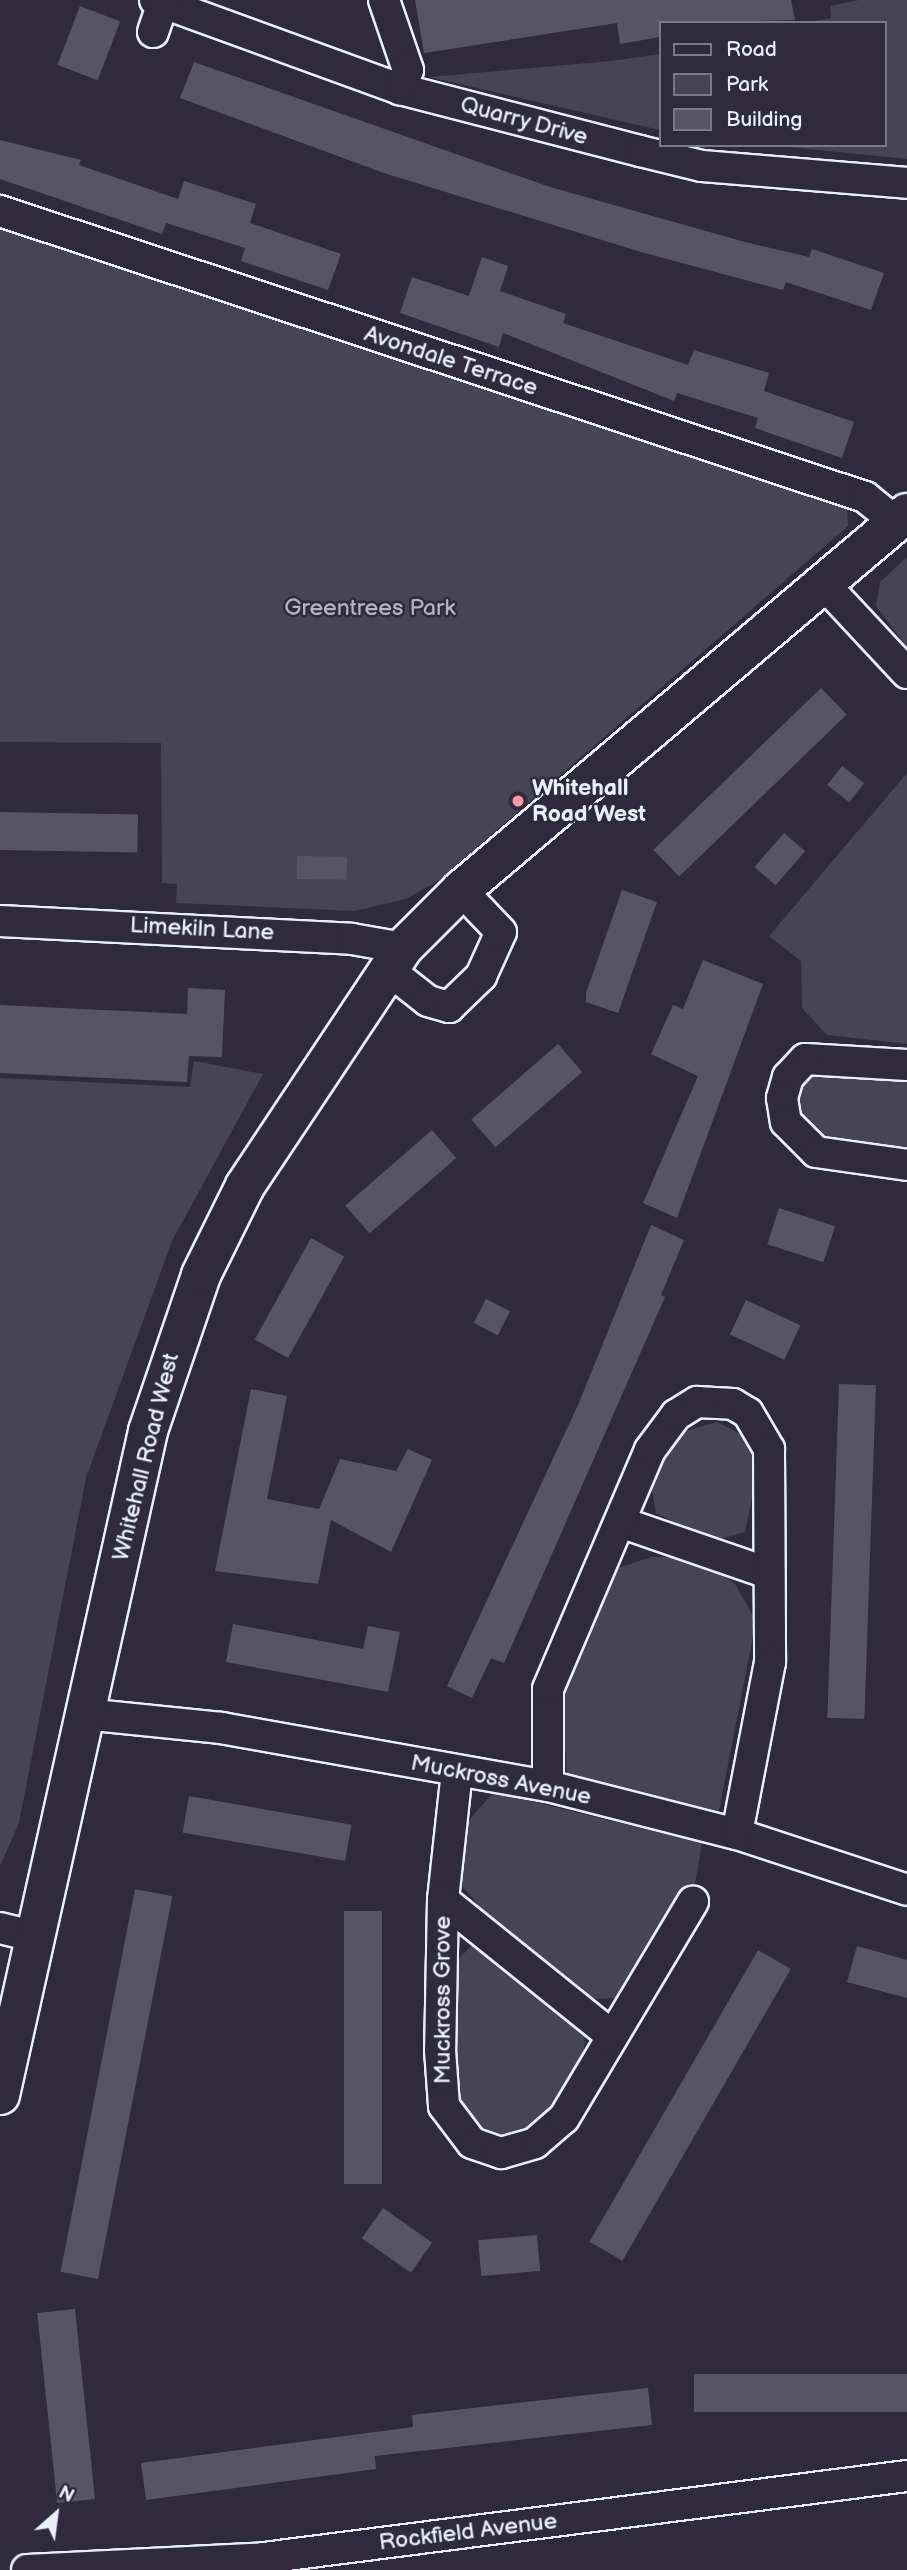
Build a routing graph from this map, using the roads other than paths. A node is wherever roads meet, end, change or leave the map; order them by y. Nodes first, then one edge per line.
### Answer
1 (384, 0) edge
2 (161, 1) edge
3 (153, 32) dead end
4 (400, 89) junction
5 (907, 183) edge
6 (0, 211) edge
7 (902, 517) edge
8 (823, 583) junction
9 (907, 673) edge
10 (461, 890) junction
11 (0, 921) edge
12 (394, 958) junction
13 (907, 1065) edge
14 (907, 1165) edge
15 (620, 1522) junction
16 (765, 1572) junction
17 (85, 1714) junction
18 (457, 1771) junction
19 (548, 1786) junction
20 (737, 1834) junction
21 (907, 1890) edge
22 (443, 1900) junction
23 (693, 1902) dead end
24 (16, 1932) edge
25 (612, 2036) junction
26 (0, 2095) edge
27 (907, 2476) edge
28 (27, 2570) edge

1 - 4 street
2 - 3 street
2 - 4 street, Quarry Drive
4 - 5 street, Quarry Drive
6 - 7 street, Avondale Terrace
7 - 8 street, Whitehall Road West
8 - 9 street
8 - 10 street, Whitehall Road West
10 - 12 street, Whitehall Road West
10 - 12 street
11 - 12 street, Limekiln Lane
12 - 17 street, Whitehall Road West
13 - 14 street
15 - 16 street
15 - 16 street
15 - 19 street
16 - 20 street
17 - 18 street, Muckross Avenue
17 - 24 street, Whitehall Road West
18 - 19 street, Muckross Avenue
18 - 22 street, Muckross Grove
19 - 20 street, Muckross Avenue
20 - 21 street, Muckross Avenue
22 - 25 street, Muckross Grove
22 - 25 street, Muckross Grove
23 - 25 street, Muckross Grove
24 - 26 street, Whitehall Road West
27 - 28 street, Rockfield Avenue

